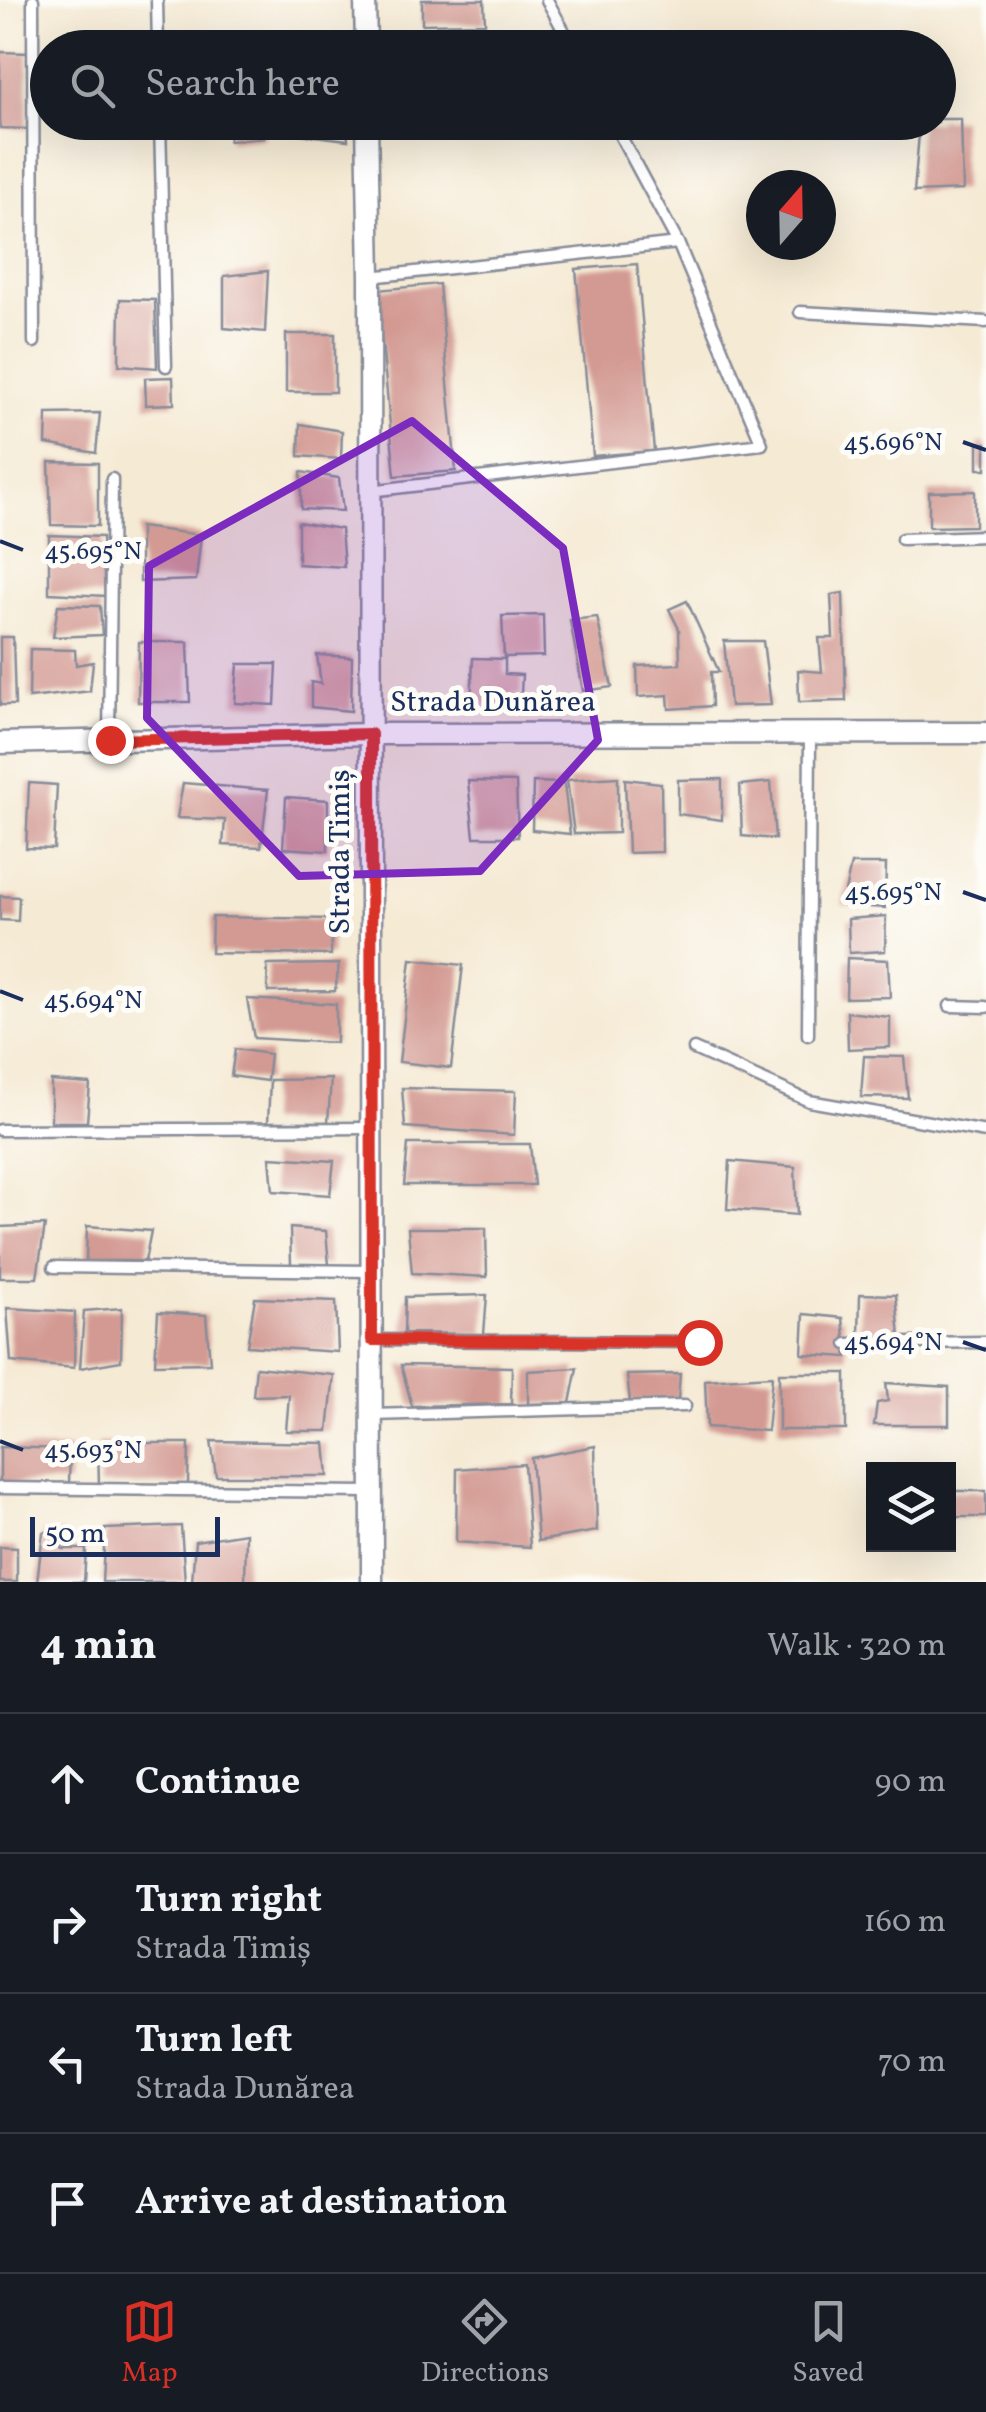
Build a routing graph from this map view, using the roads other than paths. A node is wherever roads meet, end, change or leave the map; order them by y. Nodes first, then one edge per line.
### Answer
1 (33, 0) edge
2 (156, 0) edge
3 (364, 0) edge
4 (547, 0) edge
5 (33, 30) edge
6 (157, 30) edge
7 (365, 30) edge
8 (563, 30) edge
9 (33, 140) edge
10 (160, 140) edge
11 (367, 140) edge
12 (623, 140) edge
13 (678, 243) junction
14 (370, 277) junction
15 (800, 312) dead end
16 (986, 322) edge
17 (34, 342) dead end
18 (166, 366) dead end
19 (112, 479) dead end
20 (370, 491) junction
21 (986, 536) edge
22 (902, 539) dead end
23 (810, 733) junction
24 (986, 733) edge
25 (371, 734) junction
26 (110, 740) junction
27 (0, 742) edge
28 (950, 1006) dead end
29 (986, 1007) edge
30 (808, 1036) dead end
31 (694, 1049) dead end
32 (372, 1128) junction
33 (0, 1130) edge
34 (986, 1132) edge
35 (54, 1267) dead end
36 (372, 1272) junction
37 (372, 1340) junction
38 (699, 1342) dead end
39 (986, 1342) edge
40 (847, 1344) dead end
41 (685, 1406) dead end
42 (372, 1414) junction
43 (0, 1488) edge
44 (370, 1492) junction
45 (372, 1582) edge

1 - 5 lane
2 - 6 lane
3 - 7 street
4 - 8 lane
9 - 17 lane
10 - 18 lane
11 - 14 street, Strada Timiș
12 - 13 lane
13 - 14 lane
13 - 20 lane
14 - 20 street, Strada Timiș
15 - 16 lane
19 - 26 lane
20 - 25 street, Strada Timiș
21 - 22 lane
23 - 24 street, Strada Dunărea
23 - 25 street, Strada Dunărea
23 - 30 lane
25 - 26 street, Strada Dunărea
25 - 32 street, Strada Timiș
26 - 27 street, Strada Dunărea
28 - 29 lane
31 - 34 lane
32 - 33 lane
32 - 36 street, Strada Timiș
35 - 36 lane
36 - 37 street, Strada Timiș
37 - 38 lane
37 - 42 street, Strada Timiș
39 - 40 lane
41 - 42 lane
42 - 44 street, Strada Timiș
43 - 44 lane
44 - 45 street, Strada Timiș

